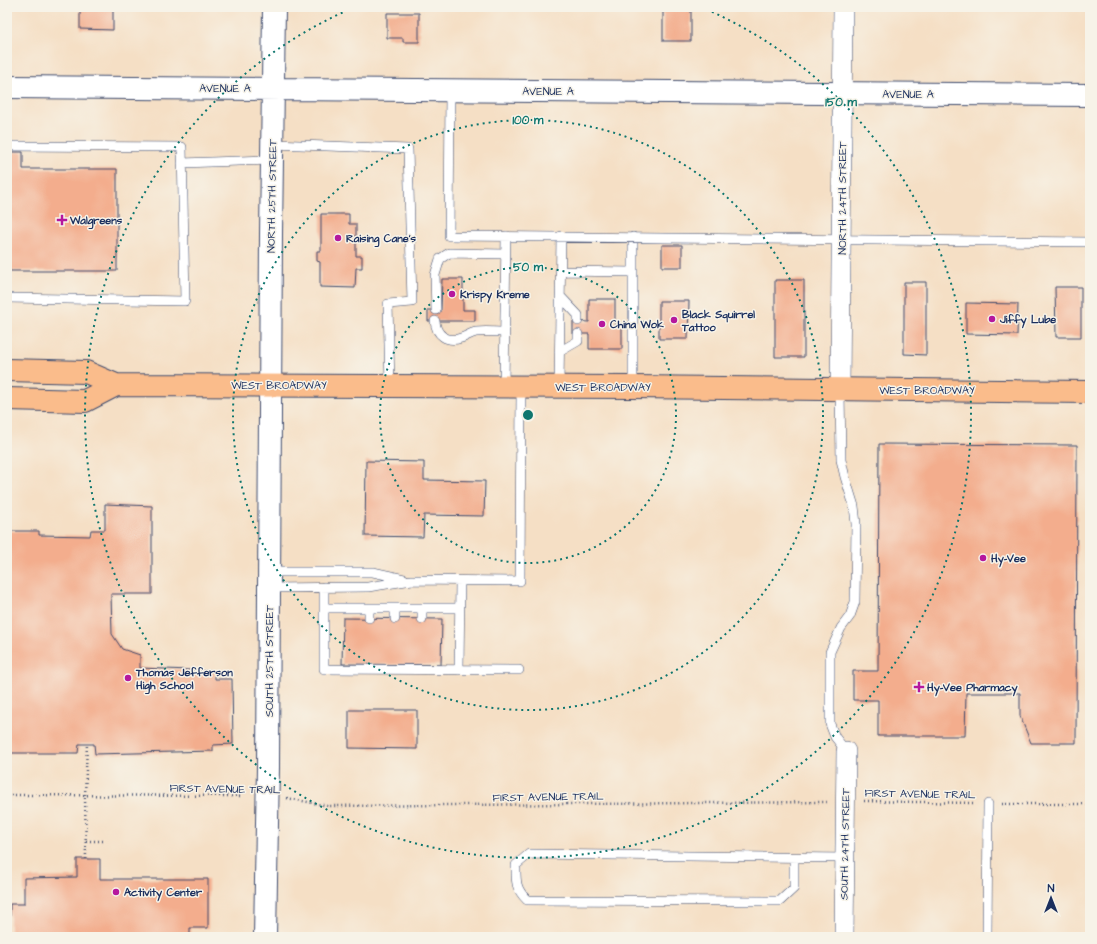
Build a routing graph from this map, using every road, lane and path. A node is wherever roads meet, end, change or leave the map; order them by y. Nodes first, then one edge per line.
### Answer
1 (274, 7) edge
2 (843, 7) edge
3 (7, 87) edge
4 (273, 89) junction
5 (450, 90) junction
6 (842, 94) junction
7 (1090, 96) edge
8 (7, 146) edge
9 (272, 152) junction
10 (182, 163) junction
11 (506, 236) junction
12 (560, 236) junction
13 (633, 237) junction
14 (842, 239) junction
15 (1090, 242) edge
16 (505, 254) junction
17 (560, 271) junction
18 (633, 272) junction
19 (560, 296) junction
20 (7, 298) edge
21 (436, 310) dead end
22 (435, 321) dead end
23 (578, 322) dead end
24 (504, 332) junction
25 (578, 334) dead end
26 (559, 352) junction
27 (7, 370) edge
28 (116, 385) junction
29 (270, 385) junction
30 (390, 386) junction
31 (512, 387) junction
32 (559, 387) junction
33 (633, 387) junction
34 (840, 390) junction
35 (1090, 392) edge
36 (7, 399) edge
37 (270, 580) junction
38 (412, 580) junction
39 (460, 581) junction
40 (324, 588) junction
41 (324, 608) junction
42 (369, 608) junction
43 (395, 608) junction
44 (422, 608) junction
45 (460, 608) junction
46 (369, 618) dead end
47 (395, 619) dead end
48 (422, 619) dead end
49 (459, 670) junction
50 (519, 670) dead end
51 (87, 744) dead end
52 (846, 751) joint
53 (7, 795) edge
54 (85, 796) junction
55 (268, 796) junction
56 (845, 801) junction
57 (988, 804) junction
58 (1090, 804) edge
59 (86, 841) junction
60 (104, 841) dead end
61 (794, 858) junction
62 (845, 858) junction
63 (86, 859) dead end
64 (265, 937) edge
65 (844, 937) edge
66 (987, 937) edge

1 - 4 street, NORTH 25TH STREET
2 - 6 street, NORTH 24TH STREET
3 - 4 street, AVENUE A
4 - 5 street, AVENUE A
4 - 9 street, NORTH 25TH STREET
5 - 6 street, AVENUE A
5 - 11 lane
6 - 7 street, AVENUE A
6 - 14 street, NORTH 24TH STREET
8 - 10 lane
9 - 10 lane
9 - 29 street, NORTH 25TH STREET
9 - 30 lane
10 - 20 lane
11 - 12 lane
11 - 16 lane
12 - 13 lane
12 - 17 lane
13 - 14 lane
13 - 18 lane
14 - 15 lane
14 - 34 street, NORTH 24TH STREET
16 - 21 lane
16 - 24 lane
17 - 18 lane
17 - 19 lane
18 - 33 lane
19 - 23 lane
19 - 26 lane
22 - 24 lane
24 - 31 lane
25 - 26 lane
26 - 32 lane
27 - 28 main road, WEST BROADWAY
28 - 29 main road, WEST BROADWAY
28 - 36 main road, WEST BROADWAY
29 - 30 main road, WEST BROADWAY
29 - 37 street, SOUTH 25TH STREET
30 - 31 main road, WEST BROADWAY
31 - 32 main road, WEST BROADWAY
31 - 39 lane
32 - 33 main road, WEST BROADWAY
33 - 34 main road, WEST BROADWAY
34 - 35 main road, WEST BROADWAY
34 - 52 lane
37 - 38 lane
37 - 40 lane
37 - 55 street, SOUTH 25TH STREET
38 - 39 lane
38 - 40 lane
39 - 45 lane
40 - 41 lane
41 - 42 lane
41 - 49 lane
42 - 43 lane
42 - 46 lane
43 - 44 lane
43 - 47 lane
44 - 45 lane
44 - 48 lane
45 - 49 lane
49 - 50 lane
51 - 54 path
52 - 56 street, SOUTH 24TH STREET
53 - 54 path, FIRST AVENUE TRAIL
54 - 55 path, FIRST AVENUE TRAIL
54 - 59 path
55 - 56 path, FIRST AVENUE TRAIL
55 - 64 street, SOUTH 25TH STREET
56 - 57 path, FIRST AVENUE TRAIL
56 - 62 street, SOUTH 24TH STREET
57 - 58 path, FIRST AVENUE TRAIL
57 - 66 lane
59 - 60 path
59 - 63 path
61 - 61 lane
61 - 62 lane
62 - 65 street, SOUTH 24TH STREET

